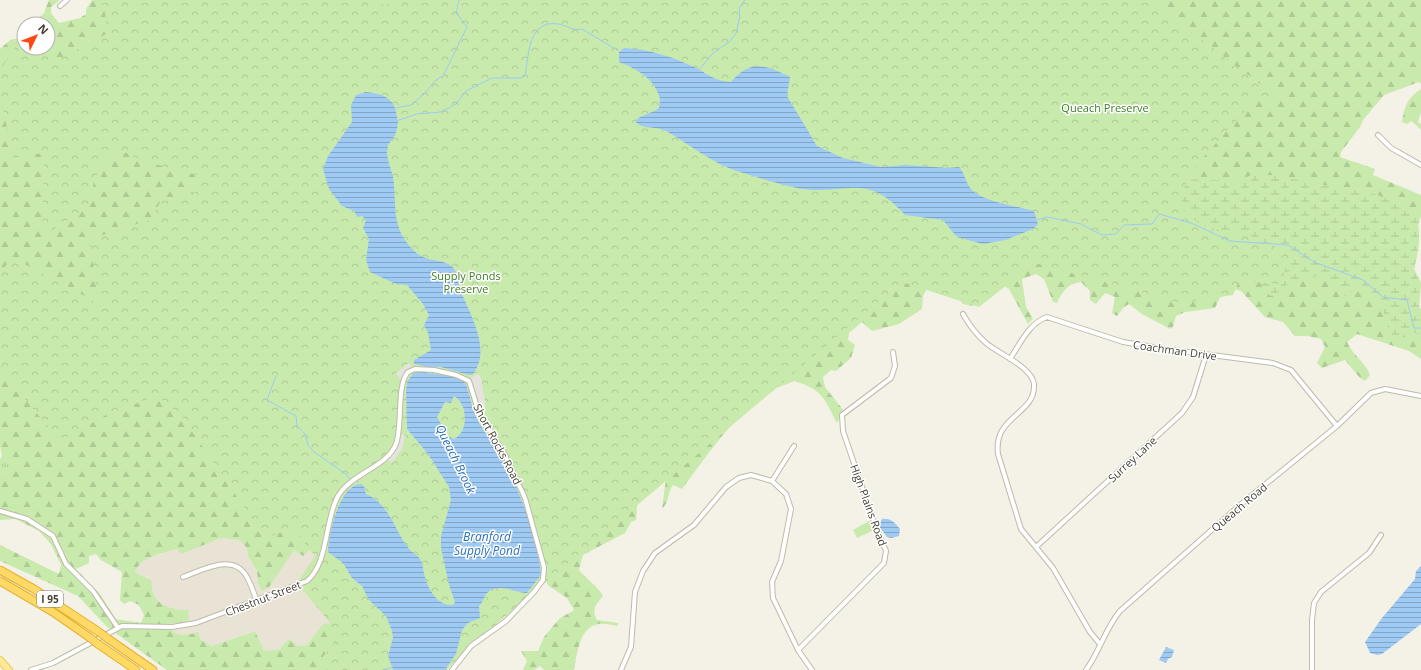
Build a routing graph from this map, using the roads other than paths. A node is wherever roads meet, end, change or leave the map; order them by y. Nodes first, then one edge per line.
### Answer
1 (67, 0) edge
2 (60, 6) dead end
3 (1378, 135) dead end
4 (1421, 165) edge
5 (963, 314) dead end
6 (893, 352) dead end
7 (1206, 355) junction
8 (1010, 359) junction
9 (411, 370) joint
10 (1421, 396) edge
11 (1337, 426) junction
12 (794, 446) dead end
13 (772, 481) junction
14 (0, 511) edge
15 (1381, 535) dead end
16 (1036, 547) junction
17 (0, 570) edge
18 (183, 577) dead end
19 (0, 581) edge
20 (256, 599) junction
21 (118, 628) junction
22 (1100, 644) junction
23 (798, 650) junction
24 (0, 660) edge
25 (9, 670) edge
26 (31, 670) edge
27 (136, 670) edge
28 (153, 670) edge
29 (452, 670) edge
30 (621, 670) edge
31 (812, 670) edge
32 (1086, 670) edge
33 (1312, 670) edge

1 - 2 street
3 - 4 street
5 - 8 street
6 - 23 street, High Plains Road
7 - 8 street, Coachman Drive
7 - 11 street, Coachman Drive
7 - 16 street, Surrey Lane
8 - 16 street
9 - 20 street, Chestnut Street
9 - 29 street, Short Rocks Road
10 - 11 street, Queach Road
11 - 22 street, Queach Road
12 - 13 street
13 - 23 street
13 - 30 street
14 - 21 street
15 - 33 street
16 - 22 street
17 - 28 highway, I 95, bridge
18 - 20 street
19 - 27 highway, I 95, bridge
20 - 21 street, Chestnut Street
21 - 26 street, Chestnut Street
22 - 32 street, Queach Road
23 - 31 street
24 - 25 main road

